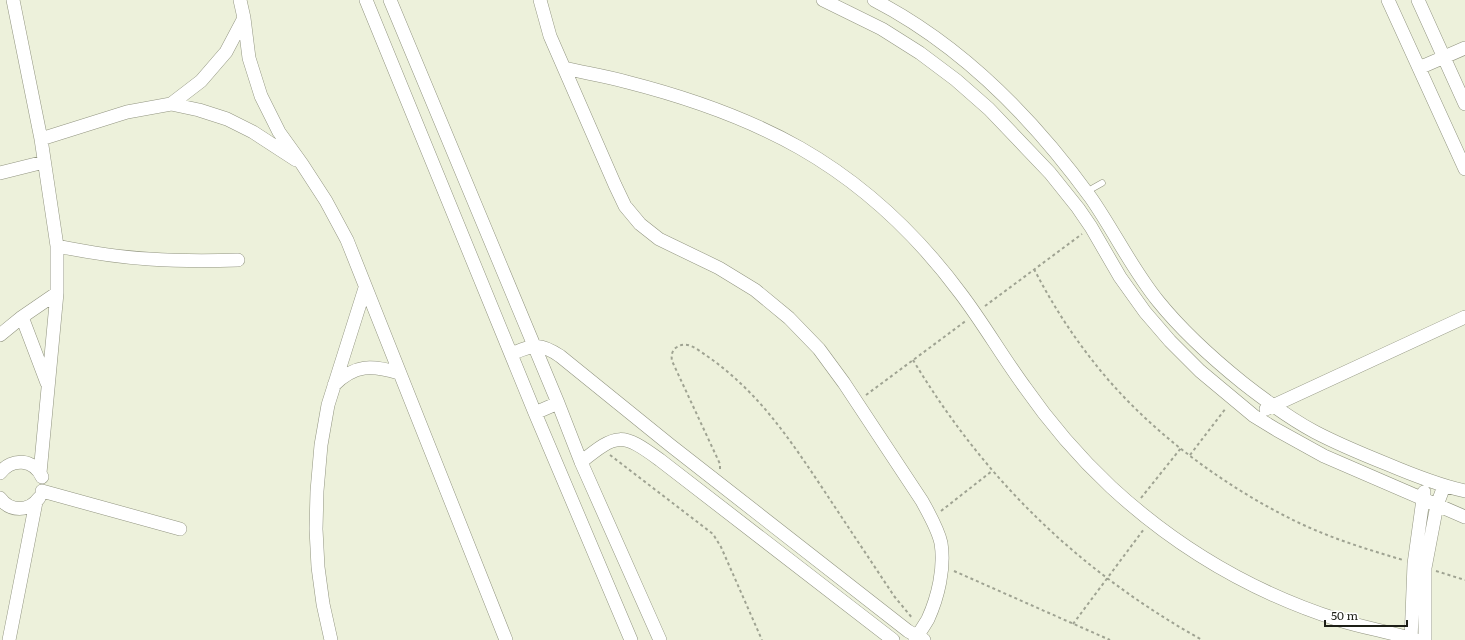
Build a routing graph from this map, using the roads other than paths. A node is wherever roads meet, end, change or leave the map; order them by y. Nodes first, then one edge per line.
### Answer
1 (13, 0) edge
2 (240, 0) edge
3 (366, 0) edge
4 (390, 0) edge
5 (540, 0) edge
6 (823, 0) edge
7 (1388, 0) edge
8 (1418, 0) edge
9 (880, 1) edge
10 (244, 18) junction
11 (1465, 48) edge
12 (1443, 57) junction
13 (564, 68) junction
14 (1419, 68) junction
15 (171, 104) junction
16 (1465, 104) edge
17 (41, 139) junction
18 (44, 162) junction
19 (302, 164) junction
20 (1465, 169) edge
21 (1, 173) edge
22 (1102, 183) dead end
23 (1086, 192) junction
24 (57, 246) junction
25 (238, 260) dead end
26 (365, 288) junction
27 (57, 293) junction
28 (22, 317) junction
29 (1465, 317) edge
30 (0, 335) edge
31 (534, 345) junction
32 (512, 354) junction
33 (399, 373) junction
34 (334, 385) junction
35 (48, 387) junction
36 (558, 403) junction
37 (1271, 405) junction
38 (535, 413) junction
39 (1254, 416) junction
40 (650, 429) junction
41 (638, 444) junction
42 (670, 445) junction
43 (660, 460) junction
44 (581, 462) junction
45 (0, 473) edge
46 (40, 473) junction
47 (1427, 480) junction
48 (1444, 486) junction
49 (1465, 491) edge
50 (39, 497) junction
51 (0, 498) edge
52 (1422, 498) junction
53 (1438, 505) junction
54 (1465, 517) edge
55 (180, 529) dead end
56 (1420, 566) junction
57 (919, 636) edge
58 (1413, 639) edge
59 (10, 640) edge
60 (332, 640) edge
61 (506, 640) edge
62 (631, 640) edge
63 (660, 640) edge
64 (893, 640) edge
65 (1425, 640) edge

1 - 17 street
2 - 10 street
3 - 32 street
4 - 31 street
5 - 13 street
6 - 39 street
7 - 14 street
8 - 12 street
9 - 23 street
10 - 15 street
10 - 19 street
11 - 12 street
12 - 14 street
12 - 16 street
13 - 57 street
13 - 58 street
14 - 20 street
15 - 17 street
15 - 19 street
17 - 18 street
18 - 21 street
18 - 24 street
19 - 26 street
22 - 23 lane
23 - 37 street
24 - 25 street
24 - 27 street
26 - 33 street
26 - 34 street
27 - 28 street
27 - 35 street
28 - 30 street
28 - 35 street
29 - 37 street
31 - 32 street
31 - 36 street
31 - 40 street
32 - 38 street
33 - 34 street
33 - 61 street
34 - 60 street
35 - 46 street
36 - 38 street
36 - 44 street
37 - 39 street
37 - 47 street
38 - 62 street
39 - 52 street
40 - 41 street
40 - 42 street
41 - 43 street
41 - 44 street
42 - 43 street
42 - 57 street
43 - 64 street
44 - 63 street
45 - 46 street
46 - 50 street
47 - 48 street
47 - 52 street
48 - 49 street
48 - 53 street
50 - 51 street
50 - 55 street
50 - 59 street
52 - 53 street
52 - 56 street
53 - 54 street
53 - 56 street
56 - 58 street
56 - 65 street

